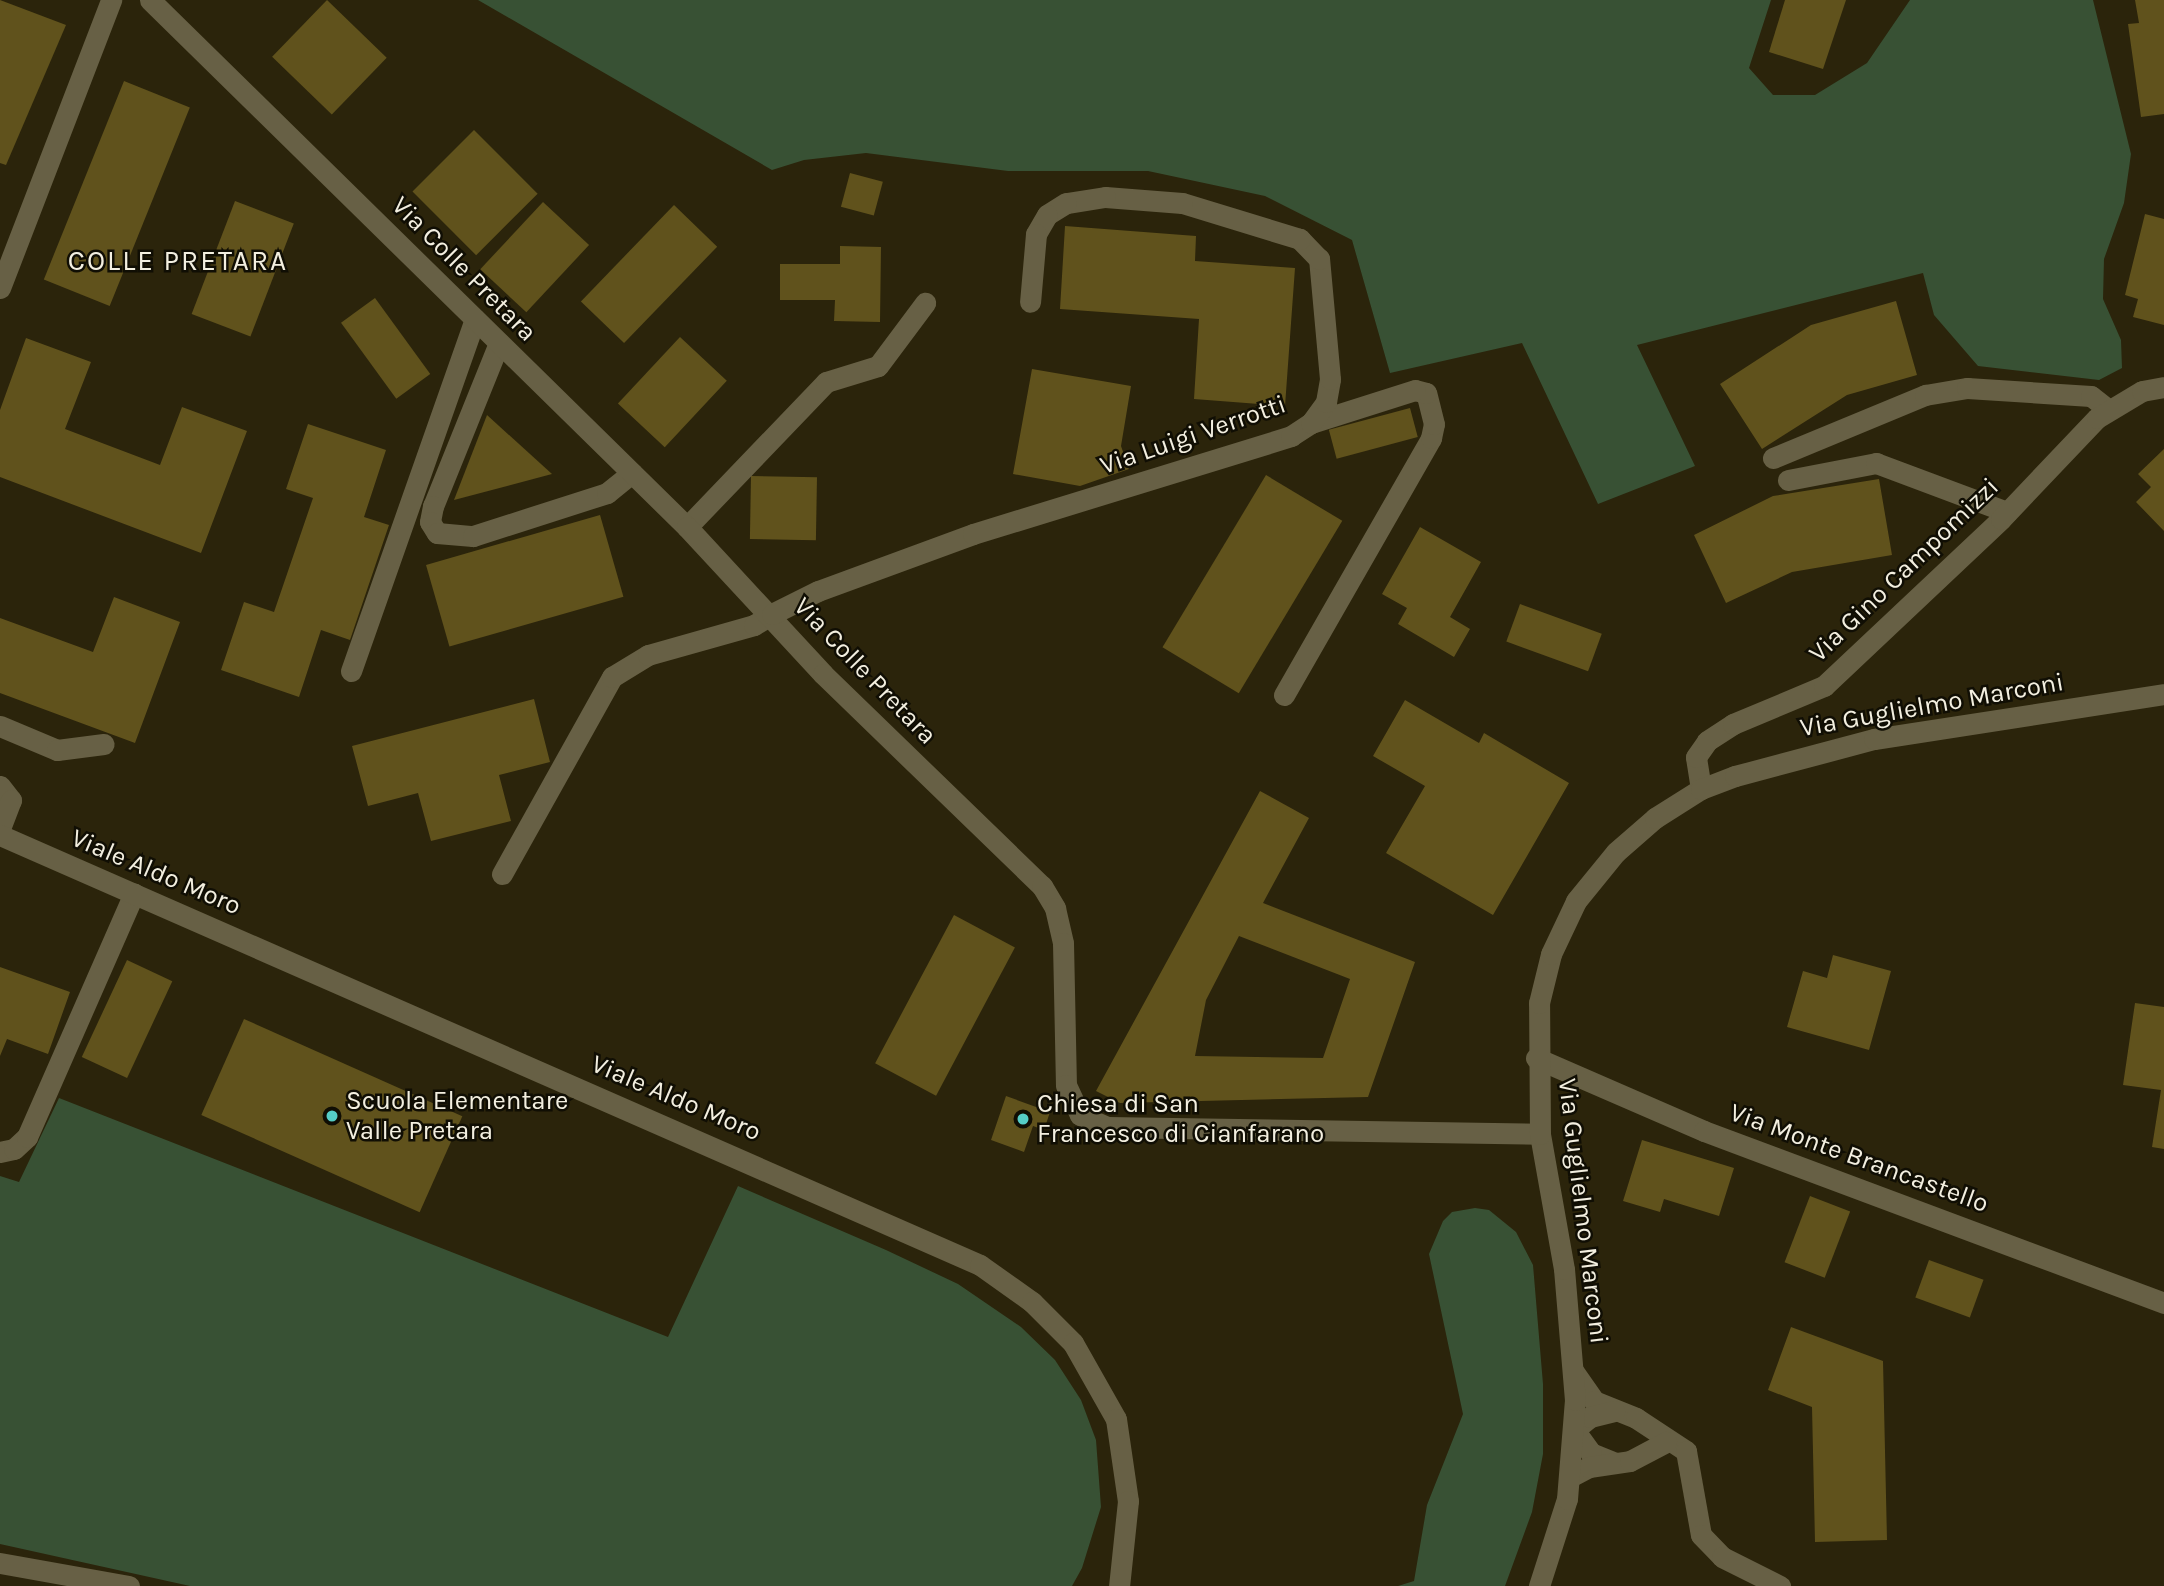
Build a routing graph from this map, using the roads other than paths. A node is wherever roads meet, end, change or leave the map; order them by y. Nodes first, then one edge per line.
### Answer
1 (111, 0) edge
2 (150, 0) edge
3 (0, 288) edge
4 (1030, 302) dead end
5 (925, 303) dead end
6 (475, 319) junction
7 (499, 343) junction
8 (2164, 387) edge
9 (2109, 410) junction
10 (1311, 423) junction
11 (1773, 458) dead end
12 (632, 473) junction
13 (1788, 480) dead end
14 (2007, 512) junction
15 (687, 527) junction
16 (772, 614) junction
17 (351, 671) dead end
18 (2164, 694) edge
19 (1284, 695) dead end
20 (0, 726) edge
21 (104, 744) dead end
22 (0, 786) edge
23 (1701, 789) junction
24 (0, 828) edge
25 (0, 835) edge
26 (502, 874) dead end
27 (134, 893) junction
28 (1536, 1058) junction
29 (1540, 1134) junction
30 (0, 1152) edge
31 (2164, 1303) edge
32 (1574, 1373) junction
33 (1614, 1411) junction
34 (1574, 1430) junction
35 (1666, 1442) junction
36 (1614, 1462) junction
37 (1570, 1477) junction
38 (0, 1563) edge
39 (129, 1586) edge
40 (1119, 1586) edge
41 (1539, 1586) edge
42 (1780, 1586) edge

1 - 3 street
2 - 6 street, Via Colle Pretara
4 - 10 street, Via Luigi Verrotti
5 - 15 street
6 - 7 street, Via Colle Pretara
6 - 17 street
7 - 12 street, Via Colle Pretara
7 - 12 street
8 - 9 street, Via Gino Campomizzi
9 - 11 street
9 - 14 street, Via Gino Campomizzi
10 - 16 street, Via Luigi Verrotti
10 - 19 street
12 - 15 street, Via Colle Pretara
13 - 14 street
14 - 23 street, Via Gino Campomizzi
15 - 16 street, Via Colle Pretara
16 - 26 street, Via Luigi Verrotti
16 - 29 street, Via Colle Pretara
18 - 23 street, Via Guglielmo Marconi
20 - 21 street
22 - 24 street
23 - 28 street, Via Guglielmo Marconi
25 - 27 street, Viale Aldo Moro
27 - 30 street
27 - 40 street, Viale Aldo Moro
28 - 29 street, Via Guglielmo Marconi
28 - 31 street, Via Monte Brancastello
29 - 32 street, Via Guglielmo Marconi
32 - 33 street
32 - 34 street, Via Guglielmo Marconi
33 - 34 street
33 - 35 street
34 - 36 street
34 - 37 street, Via Guglielmo Marconi
35 - 36 street
35 - 42 street
36 - 37 street
37 - 41 street, Via Guglielmo Marconi
38 - 39 street

